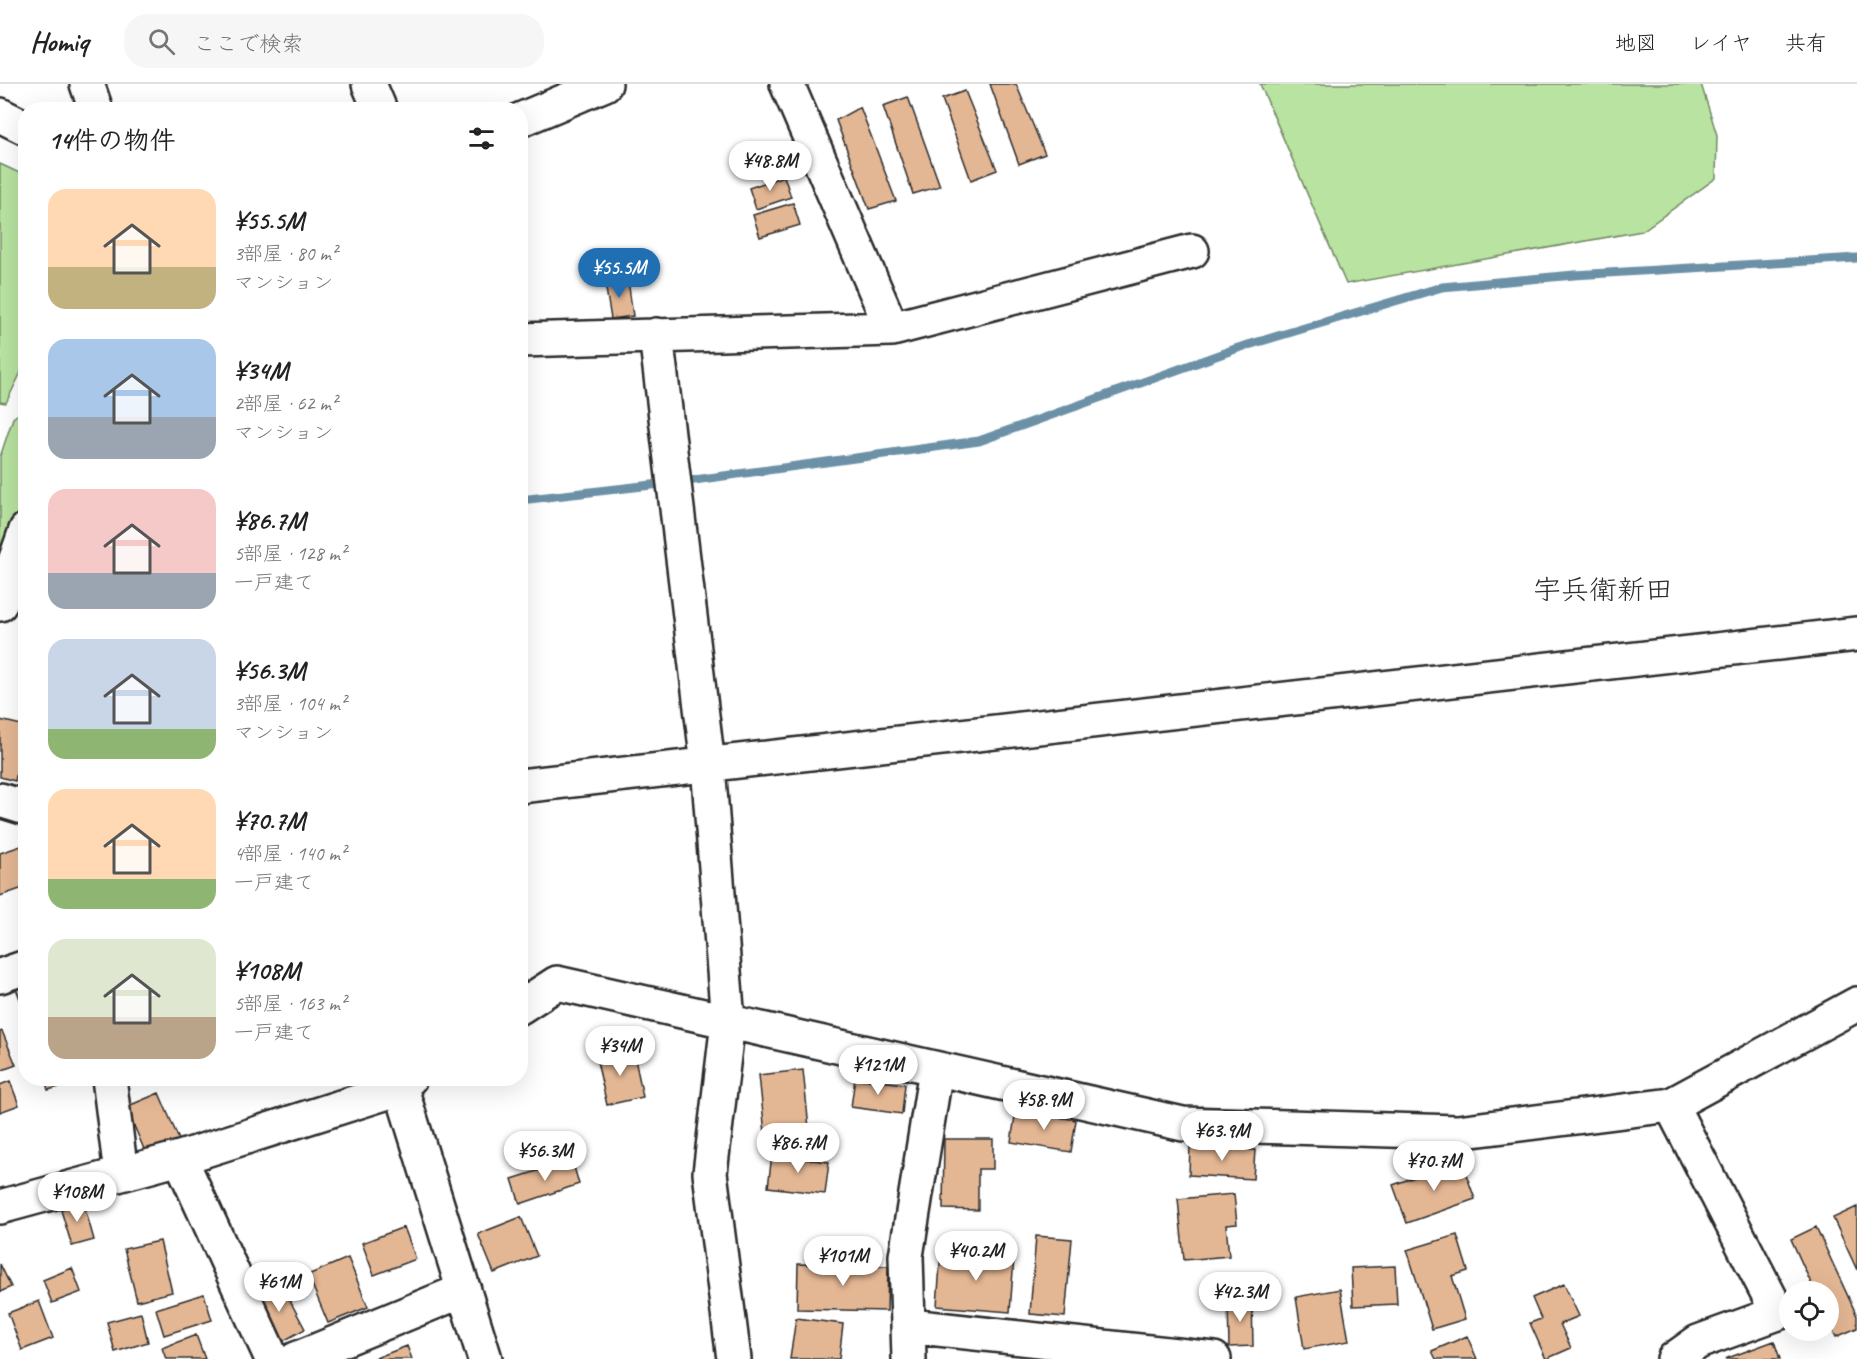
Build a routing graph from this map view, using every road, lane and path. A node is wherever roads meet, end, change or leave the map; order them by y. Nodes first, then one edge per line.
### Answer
1 (87, 84) edge
2 (369, 84) edge
3 (605, 84) edge
4 (787, 84) edge
5 (93, 102) edge
6 (377, 102) edge
7 (0, 115) edge
8 (528, 117) edge
9 (18, 124) edge
10 (1192, 251) dead end
11 (892, 329) junction
12 (656, 335) junction
13 (528, 340) edge
14 (18, 553) edge
15 (0, 604) edge
16 (1857, 634) edge
17 (708, 765) junction
18 (528, 785) edge
19 (0, 800) edge
20 (18, 806) edge
21 (18, 970) edge
22 (0, 976) edge
23 (528, 1002) edge
24 (1857, 1004) edge
25 (728, 1022) junction
26 (936, 1069) junction
27 (110, 1086) edge
28 (396, 1086) edge
29 (403, 1086) edge
30 (1671, 1105) junction
31 (180, 1158) junction
32 (122, 1174) junction
33 (0, 1207) edge
34 (464, 1290) junction
35 (910, 1326) junction
36 (309, 1356) edge
37 (272, 1359) edge
38 (485, 1359) edge
39 (734, 1359) edge
40 (909, 1359) edge
41 (1214, 1359) edge
42 (1674, 1359) edge

1 - 5 street
2 - 6 street
3 - 8 street
4 - 11 street
7 - 9 street
10 - 11 street
11 - 12 street
12 - 13 street
12 - 17 street
14 - 15 street
16 - 17 street
17 - 18 street
17 - 25 street
19 - 20 street
21 - 22 street
23 - 25 street
24 - 30 street
25 - 26 street
25 - 39 street
26 - 30 street
26 - 35 street
27 - 32 street
28 - 31 street
29 - 34 street
30 - 42 street
31 - 32 street
31 - 37 street
32 - 33 street
34 - 36 street
34 - 38 street
35 - 40 street
35 - 41 street

